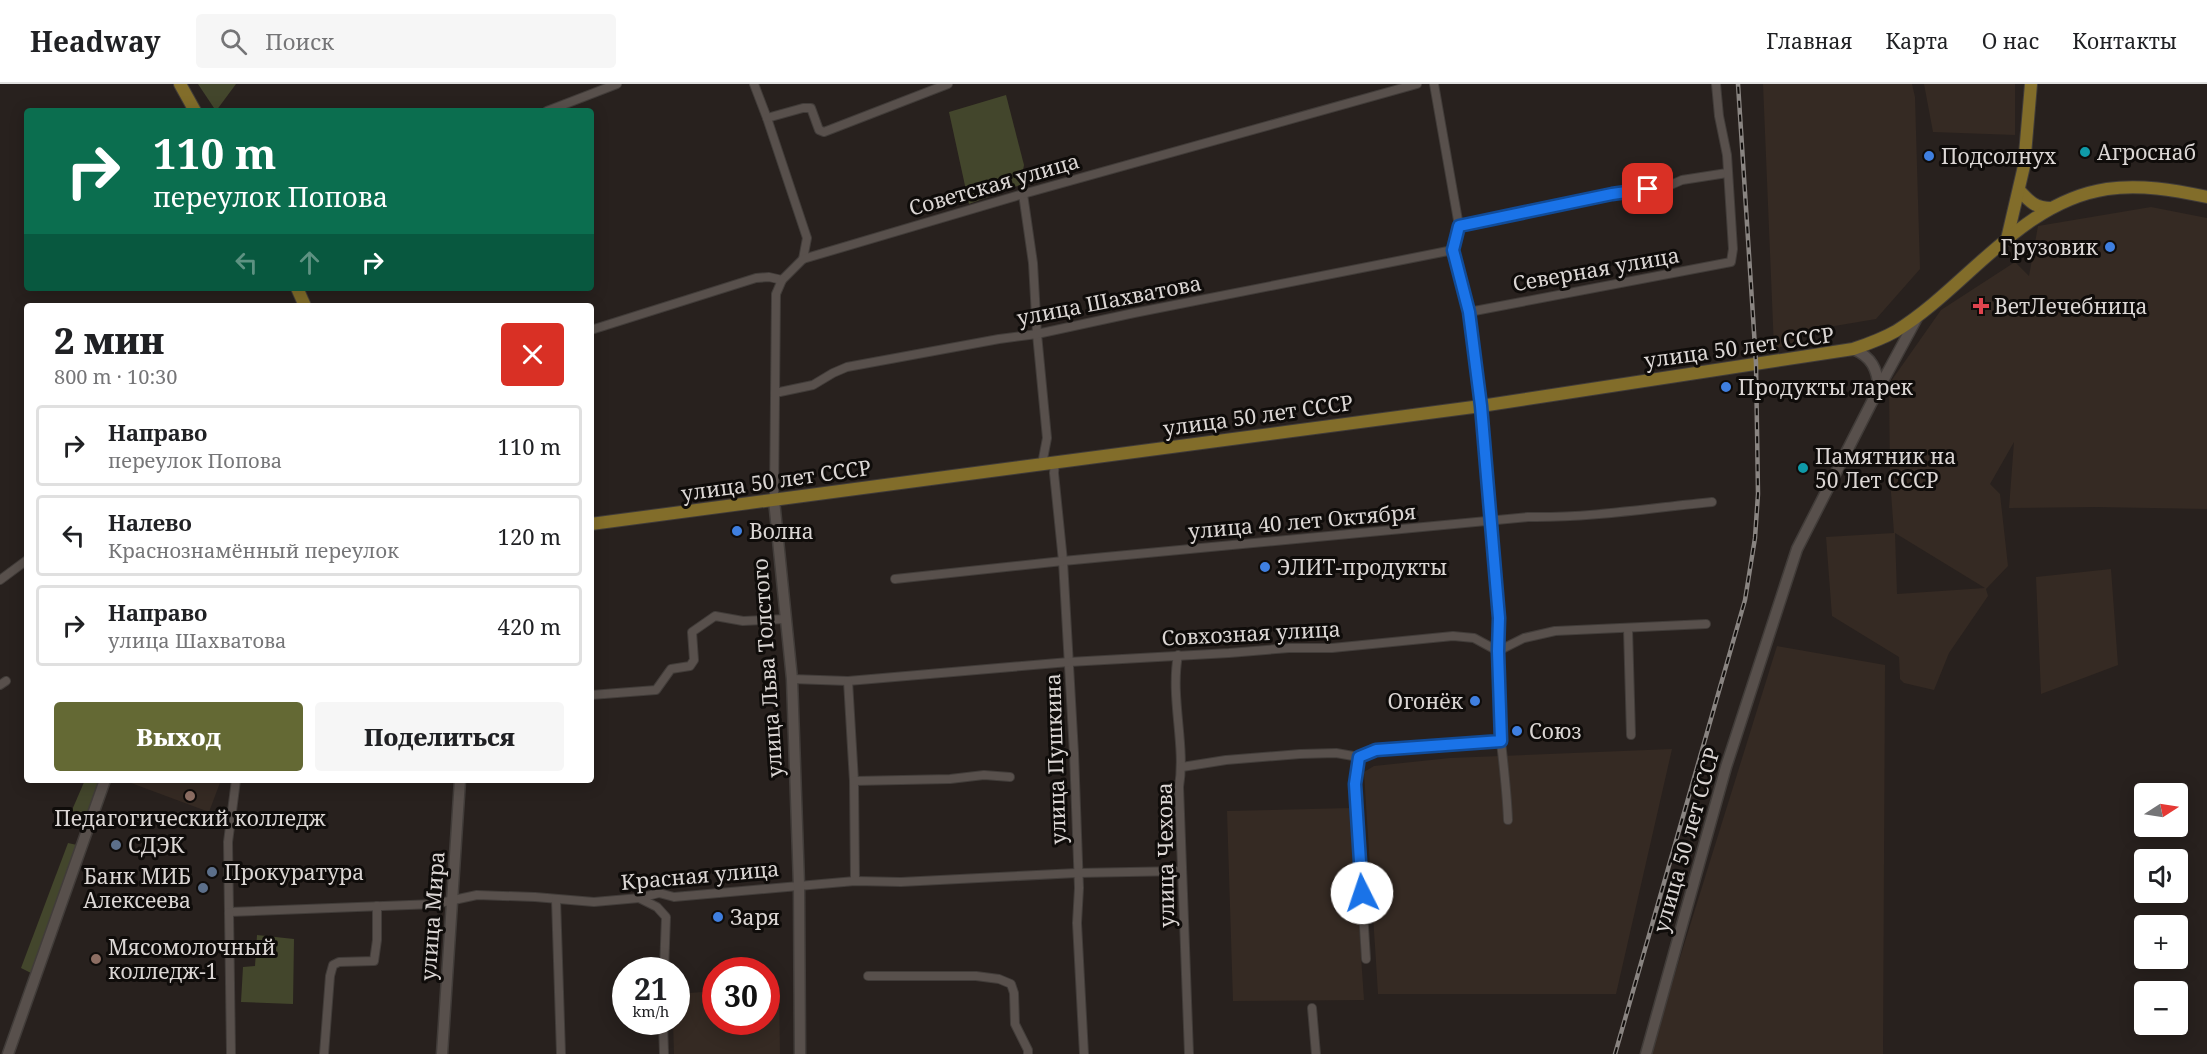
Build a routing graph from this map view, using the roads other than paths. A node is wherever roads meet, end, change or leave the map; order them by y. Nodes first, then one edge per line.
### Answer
1 (180, 84) edge
2 (616, 84) edge
3 (754, 84) edge
4 (948, 84) edge
5 (1417, 84) edge
6 (1434, 84) edge
7 (1716, 84) edge
8 (2031, 84) edge
9 (193, 108) edge
10 (555, 108) edge
11 (767, 118) junction
12 (1727, 173) junction
13 (2019, 190) junction
14 (1023, 194) junction
15 (2207, 197) edge
16 (2051, 208) junction
17 (1459, 226) junction
18 (2007, 239) junction
19 (1453, 250) junction
20 (803, 259) junction
21 (782, 280) junction
22 (1469, 312) junction
23 (1920, 313) junction
24 (594, 329) edge
25 (1037, 334) junction
26 (1853, 349) junction
27 (1879, 388) junction
28 (775, 393) junction
29 (1481, 406) junction
30 (1056, 462) junction
31 (1042, 464) junction
32 (774, 500) junction
33 (1712, 502) dead end
34 (1492, 522) junction
35 (594, 524) edge
36 (1063, 561) junction
37 (24, 562) edge
38 (895, 579) dead end
39 (0, 580) edge
40 (786, 619) junction
41 (1706, 624) dead end
42 (1628, 629) junction
43 (1498, 651) junction
44 (1178, 656) junction
45 (1069, 662) junction
46 (792, 680) junction
47 (848, 681) junction
48 (594, 695) edge
49 (1630, 735) dead end
50 (1501, 741) junction
51 (1359, 757) junction
52 (1182, 767) junction
53 (1010, 777) dead end
54 (854, 782) junction
55 (104, 783) edge
56 (236, 783) edge
57 (460, 783) edge
58 (1508, 820) dead end
59 (1182, 871) junction
60 (1077, 873) junction
61 (855, 881) junction
62 (799, 885) junction
63 (639, 898) junction
64 (453, 899) junction
65 (556, 899) junction
66 (377, 906) junction
67 (229, 909) junction
68 (664, 957) edge
69 (1366, 959) dead end
70 (868, 976) dead end
71 (1312, 1008) dead end
72 (663, 1035) edge
73 (8, 1054) edge
74 (231, 1054) edge
75 (324, 1054) edge
76 (442, 1054) edge
77 (561, 1054) edge
78 (664, 1054) edge
79 (800, 1054) edge
80 (1028, 1054) edge
81 (1084, 1054) edge
82 (1189, 1054) edge
83 (1316, 1054) edge
84 (1646, 1054) edge

1 - 9 main road
2 - 10 street
3 - 11 street
4 - 11 street
5 - 14 street, Советская улица
6 - 17 street
7 - 12 street
8 - 13 main road
11 - 20 street
12 - 17 street
12 - 22 street, Северная улица
13 - 16 main road
13 - 18 main road
14 - 20 street, Советская улица
14 - 25 street
15 - 16 main road, улица 50 лет СССР
16 - 18 main road, улица 50 лет СССР
17 - 19 street
18 - 23 main road, улица 50 лет СССР
19 - 22 street
19 - 25 street, улица Шахватова
20 - 21 street, Советская улица
21 - 24 street
21 - 28 street, улица Льва Толстого
22 - 29 street
23 - 26 main road, улица 50 лет СССР
23 - 27 street, улица 50 лет СССР
25 - 28 street, улица Шахватова
25 - 31 street
26 - 27 street
26 - 29 main road, улица 50 лет СССР
27 - 84 street, улица 50 лет СССР
28 - 32 street, улица Льва Толстого
29 - 30 main road, улица 50 лет СССР
29 - 34 street
30 - 31 main road, улица 50 лет СССР
30 - 36 street, улица Пушкина
31 - 32 main road, улица 50 лет СССР
32 - 35 main road, улица 50 лет СССР
32 - 40 street, улица Льва Толстого
33 - 34 street, улица 40 лет Октября
34 - 36 street, улица 40 лет Октября
34 - 43 street
36 - 38 street, улица 40 лет Октября
36 - 45 street, улица Пушкина
37 - 39 street
40 - 46 street, улица Льва Толстого
40 - 48 street
41 - 42 street
42 - 43 street
42 - 49 street
43 - 44 street, Совхозная улица
43 - 50 street
44 - 45 street, Совхозная улица
44 - 52 street, улица Чехова
45 - 47 street, Совхозная улица
45 - 60 street, улица Пушкина
46 - 47 street, Совхозная улица
46 - 62 street, улица Льва Толстого
47 - 54 street
50 - 51 street
50 - 58 street
51 - 52 street
51 - 69 street
52 - 59 street, улица Чехова
53 - 54 street
54 - 61 street
55 - 73 street
56 - 67 street
57 - 64 street, улица Мира
59 - 60 street, Красная улица
59 - 82 street, улица Чехова
60 - 61 street, Красная улица
60 - 81 street, улица Пушкина
61 - 62 street, Красная улица
62 - 63 street, Красная улица
62 - 79 street, улица Льва Толстого
63 - 65 street, Красная улица
63 - 68 street
64 - 65 street, Красная улица
64 - 66 street, Красная улица
64 - 76 street, улица Мира
65 - 77 street
66 - 67 street, Красная улица
66 - 75 street
67 - 74 street
70 - 80 street
71 - 83 street
72 - 78 street

